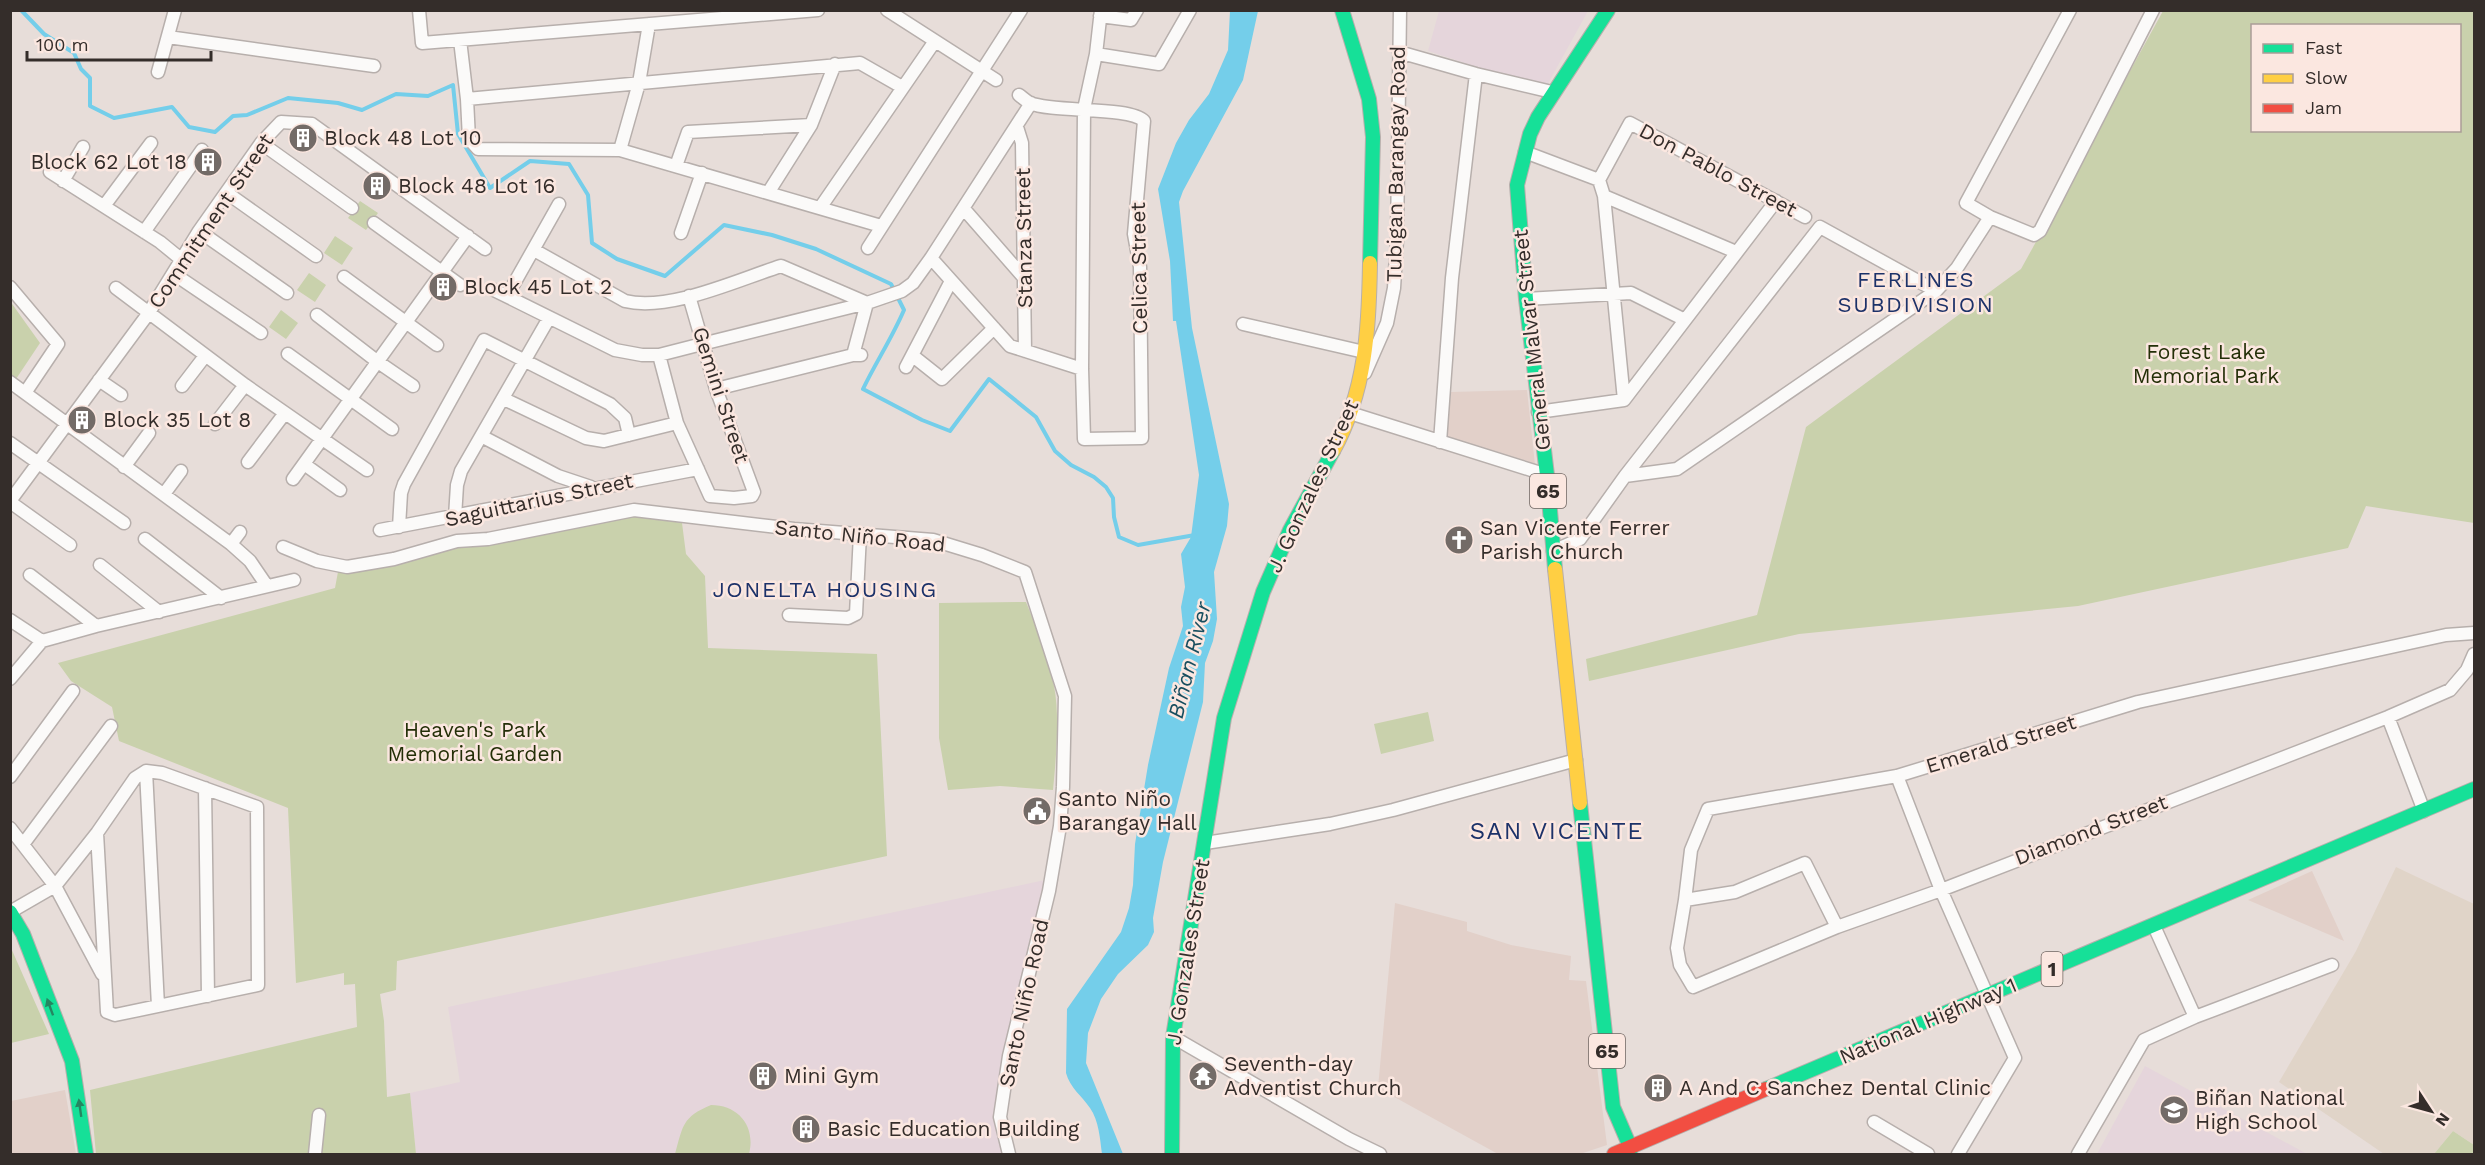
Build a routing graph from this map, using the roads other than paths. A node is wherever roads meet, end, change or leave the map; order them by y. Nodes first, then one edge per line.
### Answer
1 (175, 10) edge
2 (419, 10) edge
3 (818, 10) edge
4 (887, 10) edge
5 (1021, 10) edge
6 (1137, 10) edge
7 (1190, 10) edge
8 (1342, 10) edge
9 (1400, 10) edge
10 (1608, 10) edge
11 (2070, 10) edge
12 (2153, 10) edge
13 (789, 12) edge
14 (1101, 13) edge
15 (649, 24) junction
16 (168, 37) junction
17 (460, 40) junction
18 (935, 41) junction
19 (1399, 52) junction
20 (1096, 54) junction
21 (835, 64) junction
22 (374, 66) dead end
23 (982, 71) junction
24 (158, 72) dead end
25 (1476, 74) junction
26 (996, 80) dead end
27 (639, 83) junction
28 (902, 87) junction
29 (1552, 92) junction
30 (1019, 95) dead end
31 (467, 99) junction
32 (1031, 103) junction
33 (1084, 110) junction
34 (811, 125) junction
35 (1017, 127) junction
36 (261, 142) junction
37 (151, 143) dead end
38 (82, 147) dead end
39 (202, 150) dead end
40 (620, 150) junction
41 (1525, 152) junction
42 (676, 166) junction
43 (50, 172) dead end
44 (702, 173) junction
45 (1599, 180) junction
46 (63, 182) junction
47 (226, 193) junction
48 (768, 193) junction
49 (1604, 196) junction
50 (1776, 201) junction
51 (559, 204) dead end
52 (105, 206) junction
53 (352, 208) dead end
54 (820, 208) junction
55 (964, 209) junction
56 (1805, 217) dead end
57 (1990, 217) junction
58 (374, 223) dead end
59 (881, 226) junction
60 (199, 231) junction
61 (144, 232) junction
62 (681, 234) dead end
63 (468, 236) junction
64 (868, 248) dead end
65 (485, 249) dead end
66 (534, 250) junction
67 (1736, 252) junction
68 (316, 256) dead end
69 (931, 258) junction
70 (182, 260) junction
71 (442, 273) junction
72 (174, 274) junction
73 (344, 277) dead end
74 (1026, 280) junction
75 (951, 281) junction
76 (460, 285) dead end
77 (10, 287) edge
78 (116, 288) dead end
79 (492, 289) dead end
80 (1936, 291) junction
81 (287, 293) dead end
82 (1613, 294) junction
83 (507, 296) junction
84 (689, 296) junction
85 (1526, 299) junction
86 (867, 303) junction
87 (148, 314) junction
88 (317, 315) dead end
89 (549, 318) junction
90 (1685, 320) junction
91 (405, 324) junction
92 (1243, 324) dead end
93 (994, 328) junction
94 (261, 333) dead end
95 (702, 344) junction
96 (437, 345) dead end
97 (1025, 351) junction
98 (1364, 352) junction
99 (288, 354) dead end
100 (660, 355) junction
101 (205, 356) junction
102 (913, 356) junction
103 (526, 360) junction
104 (378, 362) junction
105 (906, 367) dead end
106 (1082, 369) junction
107 (99, 380) junction
108 (10, 382) edge
109 (1361, 382) junction
110 (245, 385) junction
111 (182, 386) dead end
112 (412, 386) dead end
113 (716, 389) junction
114 (25, 393) junction
115 (121, 395) dead end
116 (351, 399) junction
117 (504, 399) junction
118 (1624, 400) junction
119 (1538, 412) junction
120 (285, 413) junction
121 (1350, 413) junction
122 (677, 423) junction
123 (66, 424) junction
124 (215, 424) dead end
125 (392, 429) dead end
126 (149, 433) dead end
127 (629, 435) junction
128 (483, 436) junction
129 (323, 437) junction
130 (1440, 442) junction
131 (10, 443) edge
132 (248, 462) dead end
133 (39, 464) junction
134 (304, 464) junction
135 (124, 467) junction
136 (698, 469) junction
137 (367, 470) dead end
138 (181, 471) dead end
139 (1547, 476) junction
140 (1625, 476) junction
141 (293, 479) dead end
142 (592, 488) junction
143 (340, 490) dead end
144 (164, 494) junction
145 (10, 502) edge
146 (456, 517) junction
147 (124, 523) dead end
148 (399, 527) junction
149 (380, 530) dead end
150 (240, 532) dead end
151 (860, 534) junction
152 (145, 539) dead end
153 (231, 544) junction
154 (70, 545) dead end
155 (283, 547) dead end
156 (1552, 550) junction
157 (100, 566) dead end
158 (30, 575) dead end
159 (294, 580) dead end
160 (267, 586) junction
161 (221, 598) junction
162 (159, 612) junction
163 (789, 615) dead end
164 (10, 620) edge
165 (96, 626) junction
166 (2475, 633) edge
167 (42, 641) junction
168 (2475, 654) edge
169 (10, 679) edge
170 (73, 691) dead end
171 (2388, 717) junction
172 (111, 726) dead end
173 (1576, 760) junction
174 (146, 771) junction
175 (1897, 776) junction
176 (10, 777) edge
177 (205, 788) junction
178 (2475, 789) edge
179 (2424, 811) junction
180 (10, 828) edge
181 (97, 833) junction
182 (24, 843) junction
183 (1205, 843) junction
184 (55, 886) junction
185 (1941, 890) junction
186 (1685, 900) junction
187 (10, 912) edge
188 (2154, 926) junction
189 (1837, 927) junction
190 (2332, 965) dead end
191 (105, 979) junction
192 (1693, 987) joint
193 (208, 996) junction
194 (1988, 996) junction
195 (158, 1006) junction
196 (2194, 1017) junction
197 (1173, 1037) junction
198 (319, 1115) dead end
199 (1874, 1122) dead end
200 (1631, 1152) edge
201 (86, 1155) edge
202 (315, 1155) edge
203 (1009, 1155) edge
204 (1172, 1155) edge
205 (1380, 1155) edge
206 (1614, 1155) edge
207 (1928, 1155) edge
208 (1958, 1155) edge
209 (2078, 1155) edge

1 - 16 street
2 - 17 street
3 - 13 street
4 - 18 street
5 - 23 street
6 - 14 street
7 - 20 street
8 - 98 main road, J. Gonzales Street
9 - 19 street, Tubigan Barangay Road
10 - 29 main road, General Malvar Street / 65
11 - 57 street
12 - 57 street
13 - 15 street
14 - 20 street
15 - 17 street
15 - 27 street
16 - 22 street
16 - 24 street
17 - 31 street
18 - 23 street
18 - 28 street
19 - 25 street
19 - 109 street, Tubigan Barangay Road
20 - 33 street
21 - 27 street
21 - 28 street
21 - 34 street
23 - 26 street
23 - 59 street
25 - 29 street
25 - 130 street
27 - 31 street
27 - 40 street
28 - 54 street
29 - 41 main road, General Malvar Street / 65
30 - 32 street
31 - 40 street
32 - 33 street, Celica Street
32 - 35 street
33 - 106 street
33 - 106 street, Celica Street
34 - 42 street
34 - 48 street
35 - 55 street
35 - 74 street, Stanza Street
36 - 47 street, Commitment Street
36 - 53 street
36 - 63 street, Commitment Street
37 - 52 street
38 - 46 street
39 - 61 street
40 - 42 street
41 - 45 street
41 - 85 main road, General Malvar Street / 65
42 - 44 street
43 - 46 street
44 - 48 street
44 - 62 street
45 - 49 street
45 - 50 street, Don Pablo Street
46 - 52 street
47 - 60 street, Commitment Street
47 - 68 street
48 - 54 street
49 - 67 street
49 - 82 street
50 - 56 street, Don Pablo Street
50 - 67 street
51 - 66 street
52 - 61 street
54 - 59 street
55 - 69 street
55 - 74 street
57 - 80 street
58 - 71 street
59 - 64 street
60 - 70 street, Commitment Street
60 - 81 street
61 - 70 street
63 - 65 street, Commitment Street
63 - 71 street
66 - 83 street
66 - 84 street
67 - 90 street
69 - 75 street
69 - 86 street
70 - 72 street, Commitment Street
71 - 76 street
71 - 91 street
72 - 87 street, Commitment Street
72 - 94 street
73 - 91 street
74 - 97 street, Stanza Street
75 - 93 street
75 - 102 street
77 - 114 street
78 - 87 street
79 - 83 street
80 - 140 street
80 - 140 street
82 - 85 street
82 - 90 street
82 - 118 street
83 - 89 street
84 - 86 street
84 - 95 street, Gemini Street
85 - 119 main road, General Malvar Street / 65
86 - 95 street
86 - 113 street
87 - 101 street
87 - 107 street, Commitment Street
88 - 104 street
89 - 100 street
89 - 103 street
90 - 118 street
91 - 96 street
91 - 104 street
92 - 98 street
93 - 97 street
93 - 102 street
95 - 100 street
95 - 113 street, Gemini Street
97 - 106 street
98 - 109 main road, J. Gonzales Street
99 - 116 street
100 - 122 street
101 - 110 street
101 - 111 street
102 - 105 street
103 - 117 street
103 - 127 street
103 - 148 street
104 - 112 street
104 - 116 street
107 - 115 street
107 - 123 street, Commitment Street
108 - 114 street
109 - 121 main road, J. Gonzales Street
110 - 120 street
110 - 124 street
113 - 136 street, Gemini Street
114 - 123 street
116 - 125 street
116 - 129 street
117 - 127 street
117 - 128 street
118 - 119 street
119 - 139 main road, General Malvar Street / 65
120 - 129 street
120 - 132 street
121 - 130 street
121 - 183 main road, J. Gonzales Street
122 - 127 street
122 - 136 street
123 - 133 street, Commitment Street
123 - 135 street
126 - 135 street
128 - 142 street
128 - 146 street
129 - 134 street
129 - 137 street
130 - 139 street
131 - 133 street
133 - 145 street, Commitment Street
133 - 147 street
134 - 141 street
134 - 143 street
135 - 144 street
136 - 142 street, Saguittarius Street
138 - 144 street
139 - 156 main road, General Malvar Street / 65
140 - 156 street
142 - 146 street, Saguittarius Street
144 - 153 street
145 - 154 street
146 - 148 street, Saguittarius Street
148 - 149 street, Saguittarius Street
150 - 153 street
151 - 155 street, Santo Niño Road
151 - 163 street
151 - 203 street, Santo Niño Road
152 - 161 street
153 - 160 street
156 - 173 main road, General Malvar Street / 65
157 - 162 street
158 - 165 street
159 - 160 street
160 - 161 street
161 - 162 street
162 - 165 street
164 - 167 street
165 - 167 street
166 - 175 street, Emerald Street
167 - 169 street
168 - 171 street, Diamond Street
170 - 176 street
171 - 179 street
171 - 185 street, Diamond Street
172 - 182 street
173 - 183 street
173 - 200 main road, General Malvar Street / 65
174 - 177 street
174 - 181 street
174 - 195 street
175 - 185 street
175 - 186 street, Emerald Street
177 - 193 street
177 - 193 street
178 - 179 main road, National Highway 1 / 1
179 - 188 main road, National Highway 1 / 1
180 - 182 street
181 - 184 street
181 - 191 street
182 - 184 street
183 - 197 main road, J. Gonzales Street
184 - 187 street
184 - 191 street
185 - 189 street, Diamond Street
185 - 194 street
186 - 189 street
186 - 192 street, Emerald Street
201 -> 187 main road
188 - 194 main road, National Highway 1 / 1
188 - 196 street
189 - 192 street, Diamond Street
190 - 196 street
191 - 195 street
193 - 195 street
194 - 200 main road, National Highway 1 / 1
194 - 208 street
196 - 209 street
197 - 204 main road, J. Gonzales Street
197 - 205 street
198 - 202 street
199 - 207 street
200 - 206 main road, National Highway 1 / 1

